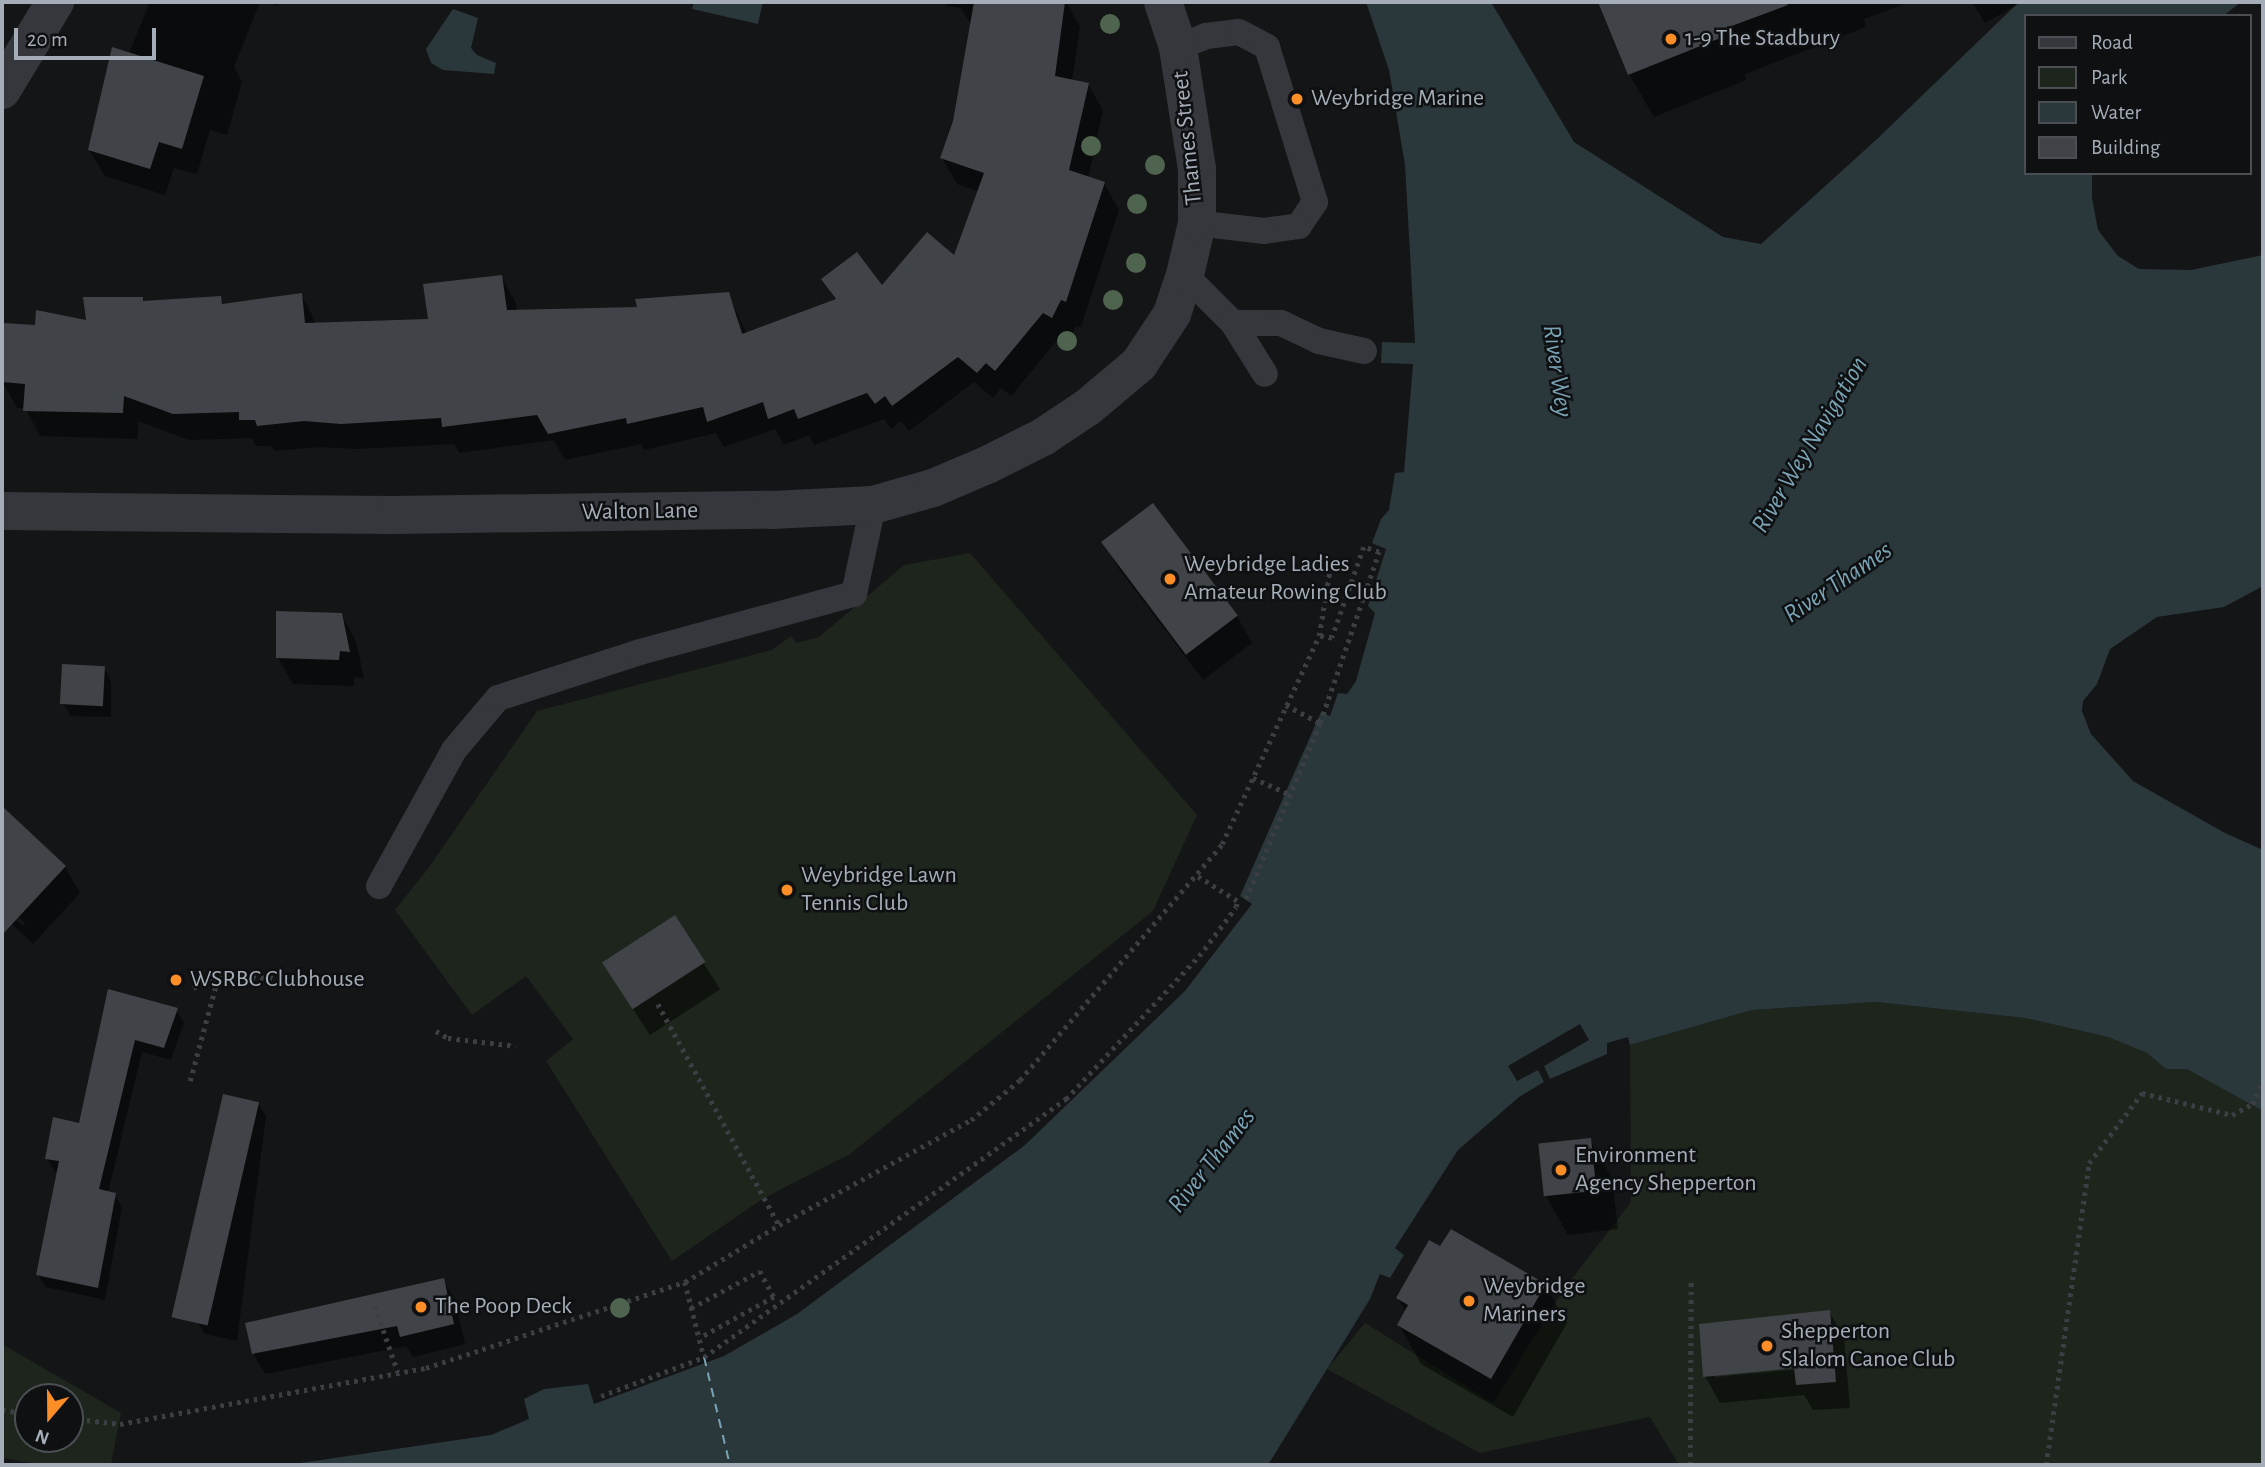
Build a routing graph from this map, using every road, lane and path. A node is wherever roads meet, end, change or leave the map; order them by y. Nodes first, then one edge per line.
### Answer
1 (55, 2) edge
2 (1163, 2) edge
3 (1178, 47) junction
4 (2, 90) edge
5 (1197, 223) junction
6 (1185, 275) junction
7 (1234, 323) junction
8 (1364, 351) dead end
9 (1265, 374) dead end
10 (873, 505) junction
11 (2, 511) edge
12 (1331, 569) dead end
13 (1319, 636) junction
14 (1286, 705) junction
15 (1320, 723) junction
16 (1252, 778) junction
17 (1289, 794) junction
18 (1195, 874) junction
19 (379, 886) dead end
20 (1246, 899) dead end
21 (218, 976) junction
22 (326, 985) dead end
23 (193, 988) dead end
24 (658, 1004) dead end
25 (436, 1031) dead end
26 (516, 1046) dead end
27 (2263, 1081) edge
28 (190, 1082) dead end
29 (779, 1225) junction
30 (1691, 1279) dead end
31 (685, 1282) junction
32 (375, 1306) dead end
33 (691, 1308) junction
34 (700, 1338) junction
35 (704, 1357) junction
36 (398, 1372) junction
37 (601, 1396) dead end
38 (84, 1420) edge
39 (1690, 1465) edge
40 (2046, 1465) edge

1 - 4 street
2 - 3 street, Thames Street
3 - 5 street, Thames Street
3 - 5 lane
5 - 6 street, Thames Street
6 - 7 lane
6 - 10 street, Walton Lane
7 - 8 lane
7 - 9 lane
10 - 11 street, Walton Lane
10 - 19 lane
12 - 13 path
13 - 14 path
13 - 15 path
14 - 15 path
14 - 16 path
15 - 17 path
16 - 17 path
16 - 18 path
17 - 20 path
18 - 29 path
18 - 35 path
21 - 22 path
21 - 23 path
21 - 28 path
24 - 29 path
25 - 26 path
27 - 40 path
29 - 31 path
30 - 39 path
31 - 33 path
31 - 36 path
32 - 36 path
33 - 34 path
33 - 34 path
34 - 35 path
35 - 37 path
36 - 38 path

